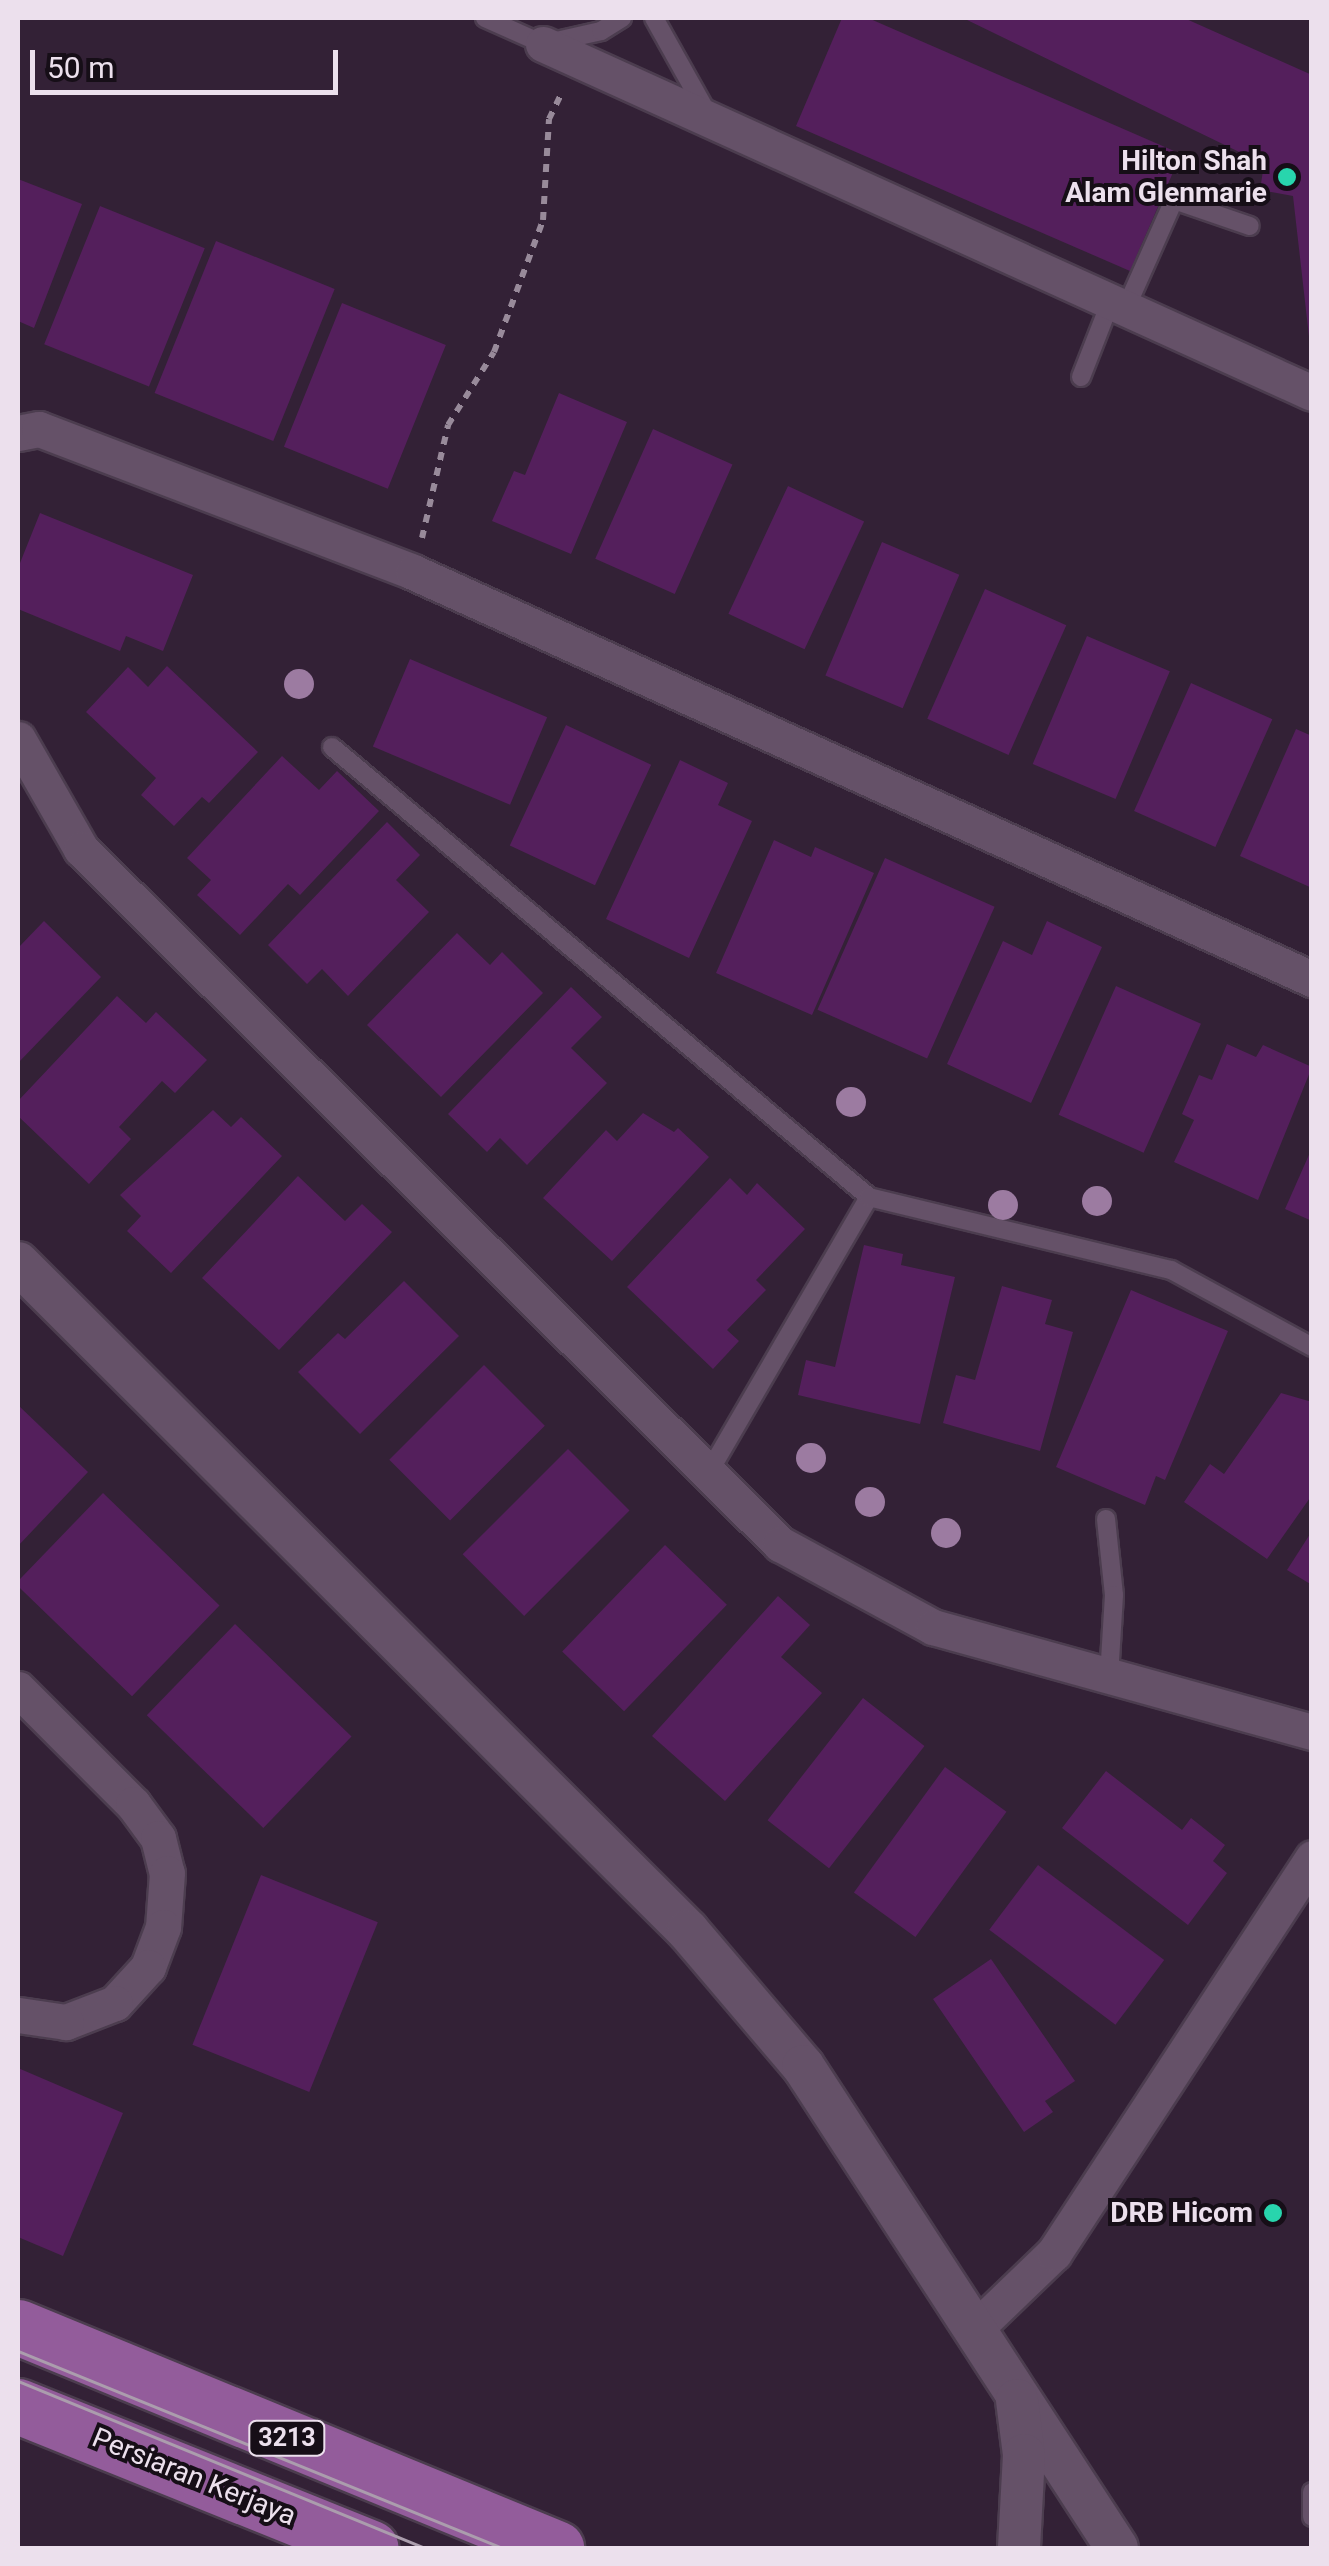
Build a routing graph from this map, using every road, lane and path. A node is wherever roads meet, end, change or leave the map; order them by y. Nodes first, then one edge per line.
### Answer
1 (485, 18) edge
2 (622, 18) edge
3 (654, 18) edge
4 (542, 44) junction
5 (577, 61) junction
6 (716, 127) junction
7 (1250, 226) dead end
8 (1118, 307) junction
9 (1082, 377) dead end
10 (1312, 394) edge
11 (18, 433) edge
12 (414, 572) junction
13 (18, 739) edge
14 (332, 747) dead end
15 (1312, 979) edge
16 (869, 1197) junction
17 (18, 1263) edge
18 (1312, 1346) edge
19 (709, 1472) junction
20 (1106, 1519) dead end
21 (1109, 1676) junction
22 (18, 1689) edge
23 (1312, 1732) edge
24 (1312, 1858) edge
25 (18, 2016) edge
26 (18, 2326) edge
27 (977, 2327) junction
28 (1015, 2390) junction
29 (18, 2406) edge
30 (1312, 2492) edge
31 (1312, 2517) edge
32 (372, 2548) edge
33 (556, 2548) edge
34 (1018, 2548) edge
35 (1117, 2548) edge

1 - 4 lane
2 - 4 lane
3 - 6 lane
4 - 5 street
5 - 6 street
5 - 12 path
6 - 8 street
7 - 8 lane
8 - 9 lane
8 - 10 street
11 - 12 street
12 - 15 street
13 - 19 street
14 - 16 lane
16 - 18 lane
16 - 19 lane
17 - 27 street
19 - 21 street
20 - 21 lane
21 - 23 street
22 - 25 street
24 - 27 street
26 - 33 main road, 3213
27 - 28 street
28 - 34 street
28 - 35 street
29 - 32 main road, Persiaran Kerjaya / 3213
30 - 31 lane

